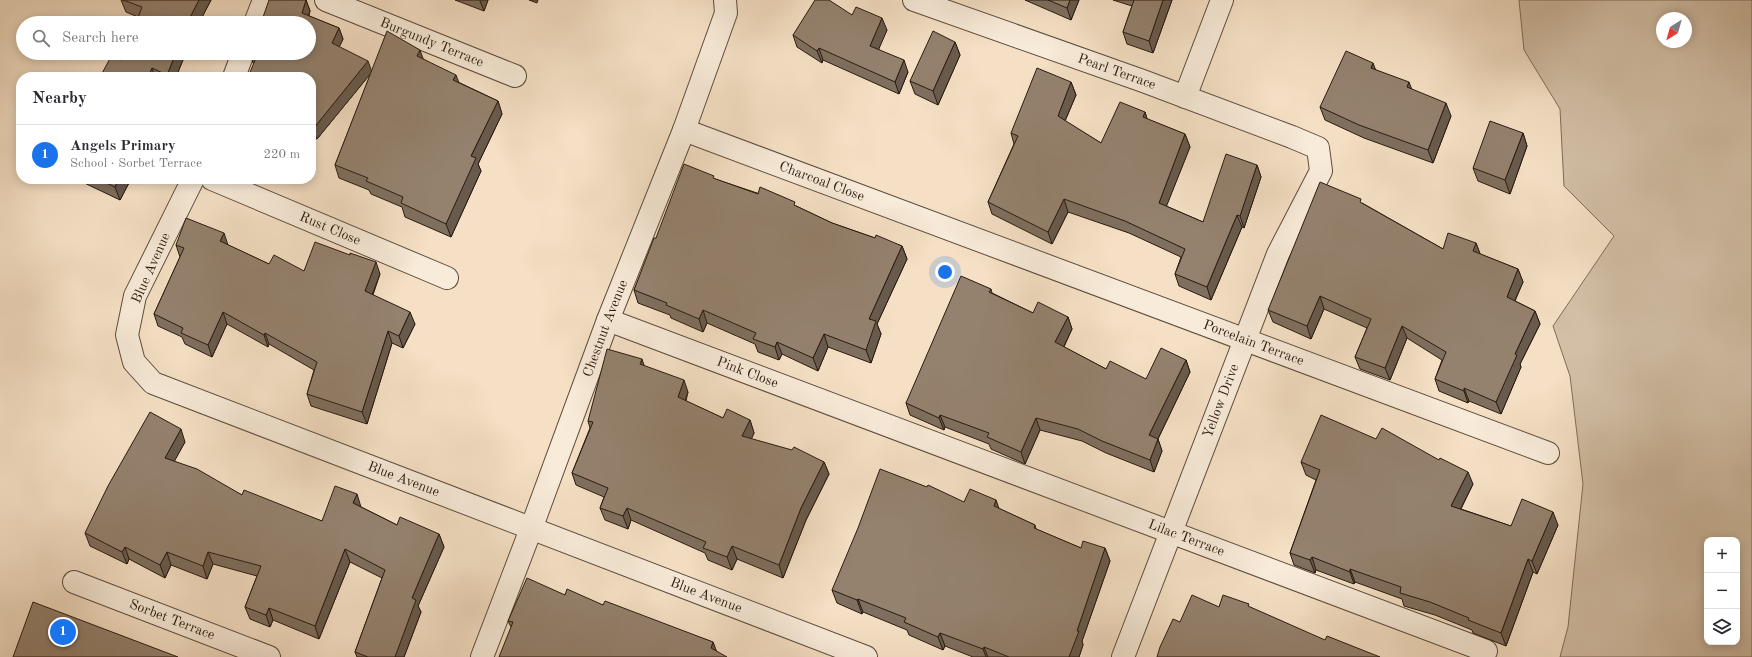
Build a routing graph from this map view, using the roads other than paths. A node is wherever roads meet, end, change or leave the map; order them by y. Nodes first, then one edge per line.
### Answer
1 (264, 0) edge
2 (326, 0) edge
3 (725, 0) edge
4 (914, 0) edge
5 (1222, 0) edge
6 (258, 16) edge
7 (240, 60) edge
8 (236, 72) edge
9 (515, 76) dead end
10 (1185, 97) junction
11 (684, 130) junction
12 (1318, 148) joint
13 (191, 184) edge
14 (224, 184) edge
15 (959, 233) joint
16 (447, 278) dead end
17 (608, 320) junction
18 (1245, 340) junction
19 (887, 425) joint
20 (1548, 453) dead end
21 (531, 528) junction
22 (1171, 532) junction
23 (74, 582) dead end
24 (1486, 651) dead end
25 (269, 657) edge
26 (482, 657) edge
27 (866, 657) edge
28 (1123, 657) edge

1 - 6 street
2 - 9 street, Burgundy Terrace
3 - 11 street, Chestnut Avenue
4 - 10 street, Pearl Terrace
5 - 10 street
7 - 8 street
10 - 12 street, Pearl Terrace
11 - 15 street, Charcoal Close
11 - 17 street, Chestnut Avenue
12 - 18 street, Yellow Drive
13 - 21 street, Blue Avenue
14 - 16 street, Rust Close
15 - 18 street, Porcelain Terrace
17 - 19 street, Pink Close
17 - 21 street, Chestnut Avenue
18 - 20 street, Porcelain Terrace
18 - 22 street, Yellow Drive
19 - 22 street, Lilac Terrace
21 - 26 street, Chestnut Avenue
21 - 27 street, Blue Avenue
22 - 24 street, Lilac Terrace
22 - 28 street, Yellow Drive
23 - 25 street, Sorbet Terrace

